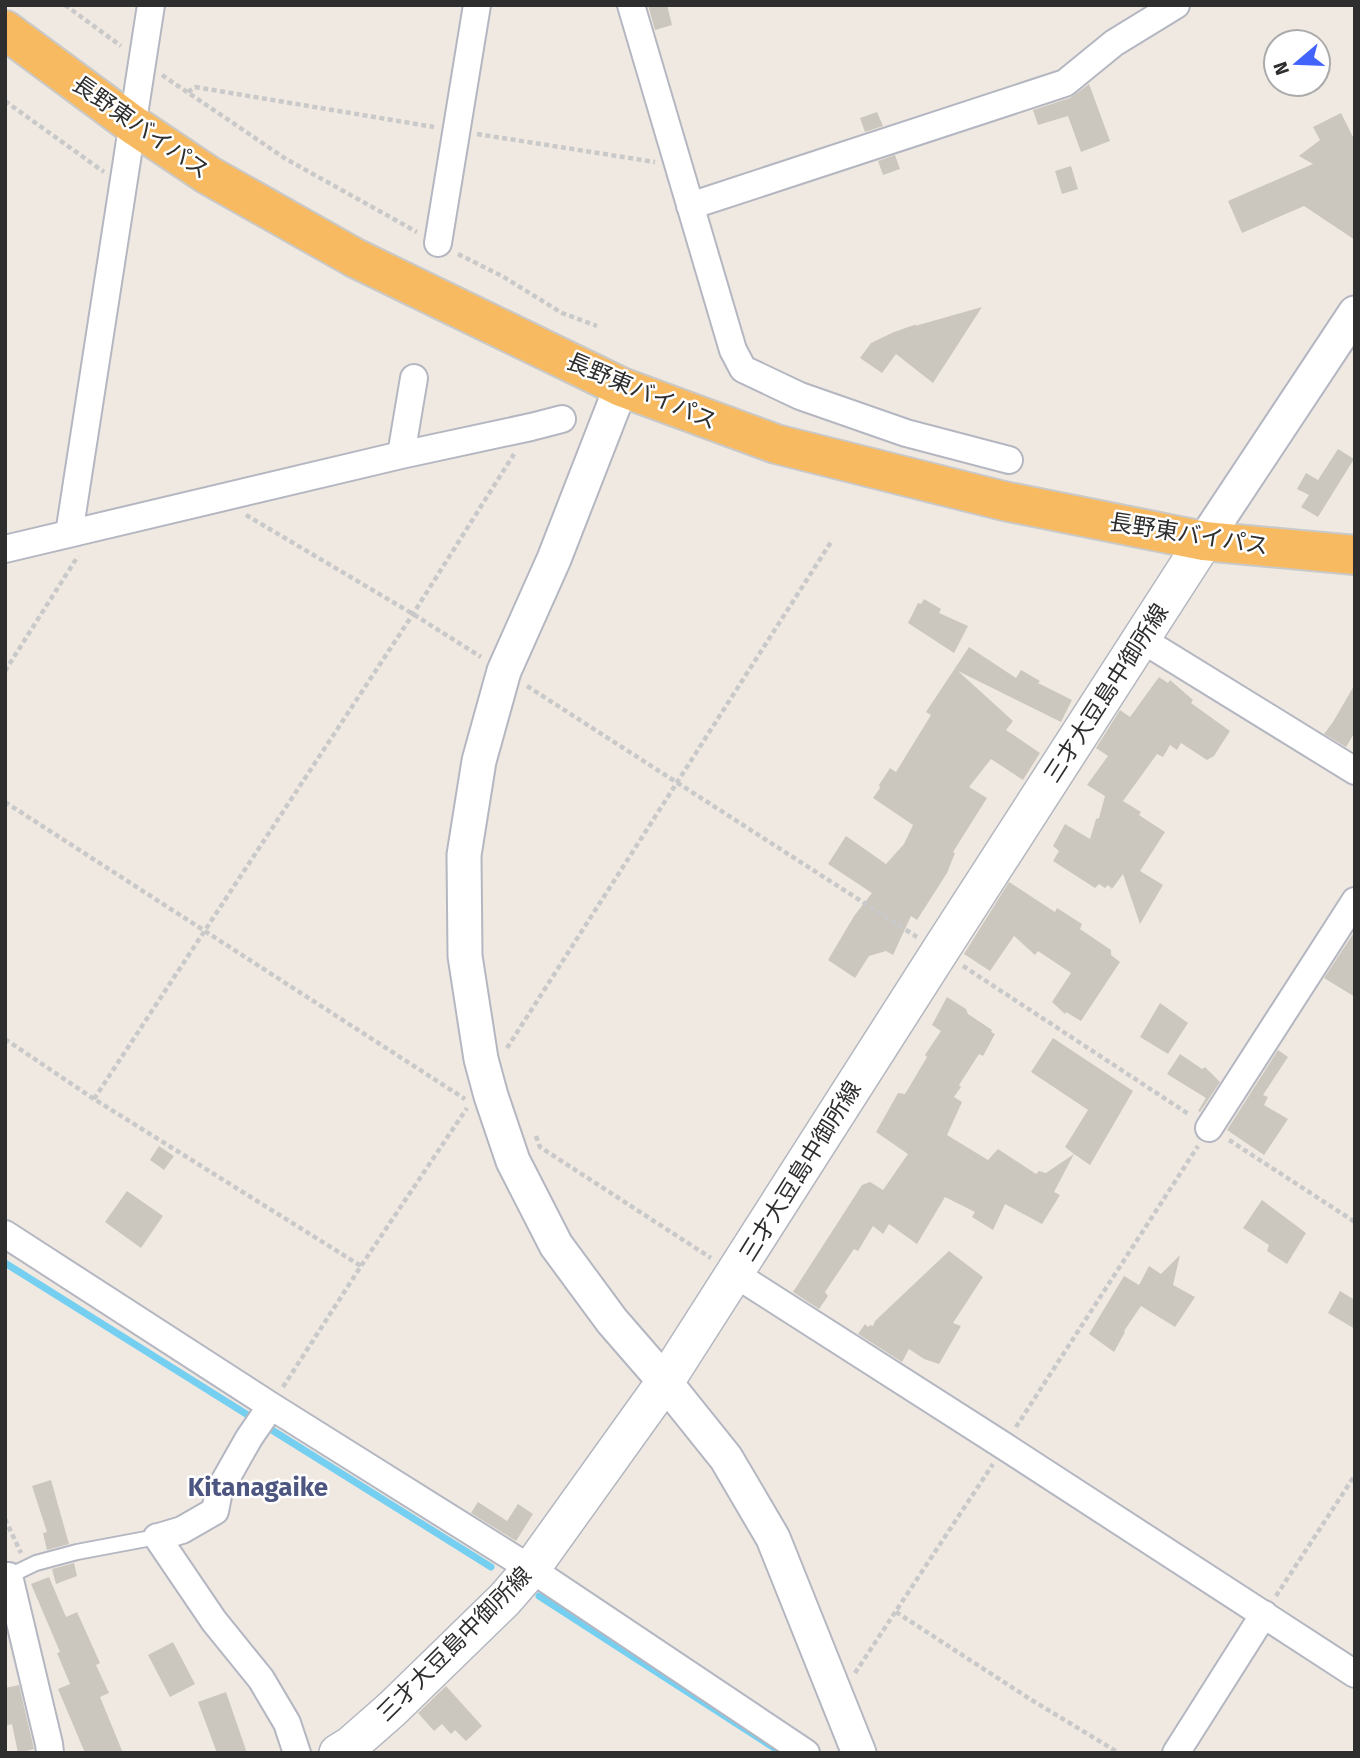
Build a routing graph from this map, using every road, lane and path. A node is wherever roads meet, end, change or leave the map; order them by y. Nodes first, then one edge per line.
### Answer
1 (65, 5) edge
2 (151, 5) edge
3 (477, 5) edge
4 (631, 5) edge
5 (1176, 5) edge
6 (5, 30) edge
7 (142, 61) junction
8 (5, 101) edge
9 (132, 124) junction
10 (123, 186) junction
11 (690, 206) junction
12 (438, 243) junction
13 (1355, 313) edge
14 (597, 326) dead end
15 (414, 379) dead end
16 (621, 387) junction
17 (562, 419) dead end
18 (531, 427) junction
19 (401, 455) junction
20 (1009, 460) dead end
21 (217, 499) junction
22 (97, 528) junction
23 (69, 534) junction
24 (1204, 541) junction
25 (831, 542) dead end
26 (5, 549) edge
27 (1355, 555) edge
28 (413, 614) junction
29 (1141, 639) junction
30 (5, 671) edge
31 (505, 671) junction
32 (1355, 771) edge
33 (676, 783) junction
34 (5, 802) edge
35 (1355, 901) edge
36 (204, 931) junction
37 (940, 951) junction
38 (5, 1039) edge
39 (507, 1048) dead end
40 (94, 1099) junction
41 (1209, 1128) junction
42 (536, 1135) dead end
43 (1355, 1222) edge
44 (5, 1234) edge
45 (361, 1266) junction
46 (735, 1274) junction
47 (665, 1382) junction
48 (271, 1406) junction
49 (1004, 1446) junction
50 (1355, 1475) edge
51 (5, 1520) edge
52 (167, 1534) junction
53 (14, 1573) edge
54 (520, 1581) junction
55 (896, 1612) junction
56 (1264, 1614) junction
57 (1355, 1674) edge
58 (838, 1699) junction
59 (856, 1752) edge
60 (50, 1753) edge
61 (298, 1753) edge
62 (338, 1753) edge
63 (806, 1753) edge
64 (1119, 1753) edge
65 (1177, 1753) edge

1 - 7 path
2 - 7 street
3 - 12 street
4 - 11 street
5 - 11 street
6 - 9 highway, 長野東バイパス
7 - 9 street
7 - 12 path
8 - 10 path
9 - 10 street
9 - 16 highway, 長野東バイパス
10 - 23 street
11 - 20 street
12 - 14 path
13 - 24 street
15 - 19 street
16 - 24 highway, 長野東バイパス
16 - 31 street
17 - 18 street
18 - 19 street
18 - 28 path
19 - 21 street
21 - 22 street
21 - 28 path
22 - 23 street
22 - 30 path
23 - 26 street
24 - 27 highway, 長野東バイパス
24 - 29 main road, 三才大豆島中御所線
25 - 33 path
28 - 31 path
28 - 36 path
29 - 32 street
29 - 37 main road, 三才大豆島中御所線
31 - 33 path
31 - 47 street
33 - 37 path
33 - 39 path
34 - 36 path
35 - 41 street
36 - 40 path
36 - 45 path
37 - 41 path
37 - 46 main road, 三才大豆島中御所線
38 - 40 path
40 - 45 path
41 - 43 path
41 - 49 path
42 - 46 path
44 - 48 street
45 - 48 path
46 - 47 main road, 三才大豆島中御所線
46 - 49 street
47 - 54 main road, 三才大豆島中御所線
47 - 58 street
48 - 52 street
48 - 54 street
49 - 55 path
49 - 56 street
50 - 56 path
51 - 53 path
52 - 53 lane
52 - 61 street
53 - 60 street
54 - 62 main road, 三才大豆島中御所線
54 - 63 street
55 - 58 path
55 - 64 path
56 - 57 street
56 - 65 street
58 - 59 street

